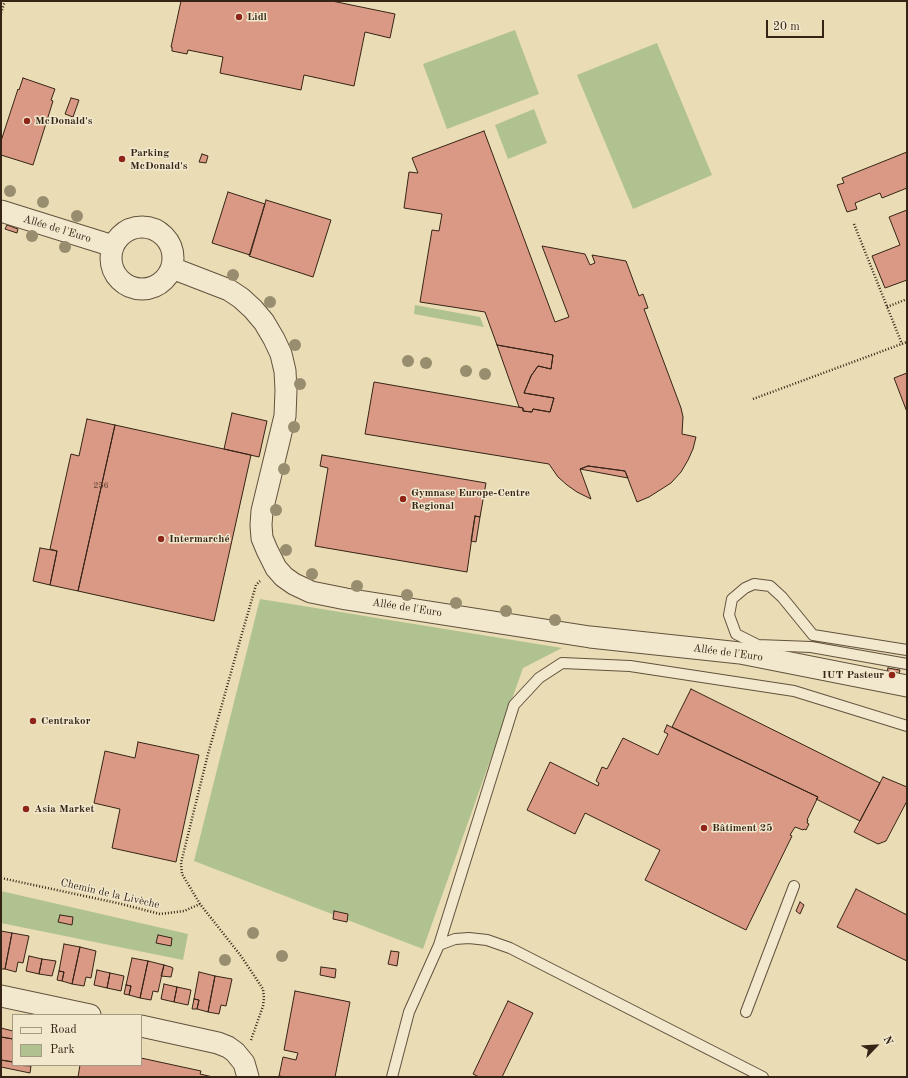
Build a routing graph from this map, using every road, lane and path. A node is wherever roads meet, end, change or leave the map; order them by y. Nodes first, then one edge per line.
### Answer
1 (5, 1) edge
2 (1, 13) edge
3 (1, 211) edge
4 (854, 224) dead end
5 (113, 246) junction
6 (172, 268) junction
7 (907, 299) edge
8 (887, 307) junction
9 (907, 342) edge
10 (902, 344) junction
11 (753, 400) dead end
12 (276, 568) junction
13 (907, 650) edge
14 (907, 664) edge
15 (907, 686) edge
16 (907, 726) edge
17 (1, 878) edge
18 (794, 886) dead end
19 (200, 904) junction
20 (439, 945) junction
21 (1, 996) edge
22 (746, 1012) dead end
23 (85, 1014) edge
24 (142, 1026) edge
25 (246, 1070) edge
26 (392, 1077) edge
27 (763, 1077) edge

1 - 2 path
3 - 5 street, Allée de l'Euro
4 - 8 path
5 - 6 street
5 - 6 street
6 - 12 street, Allée de l'Euro
7 - 8 path
8 - 10 path
9 - 10 path
10 - 11 path
12 - 15 street, Allée de l'Euro
12 - 19 path
13 - 14 lane
16 - 20 lane
17 - 19 path, Chemin de la Livèche
18 - 22 lane
19 - 25 path
20 - 26 lane
20 - 27 lane
21 - 23 street
24 - 25 street

